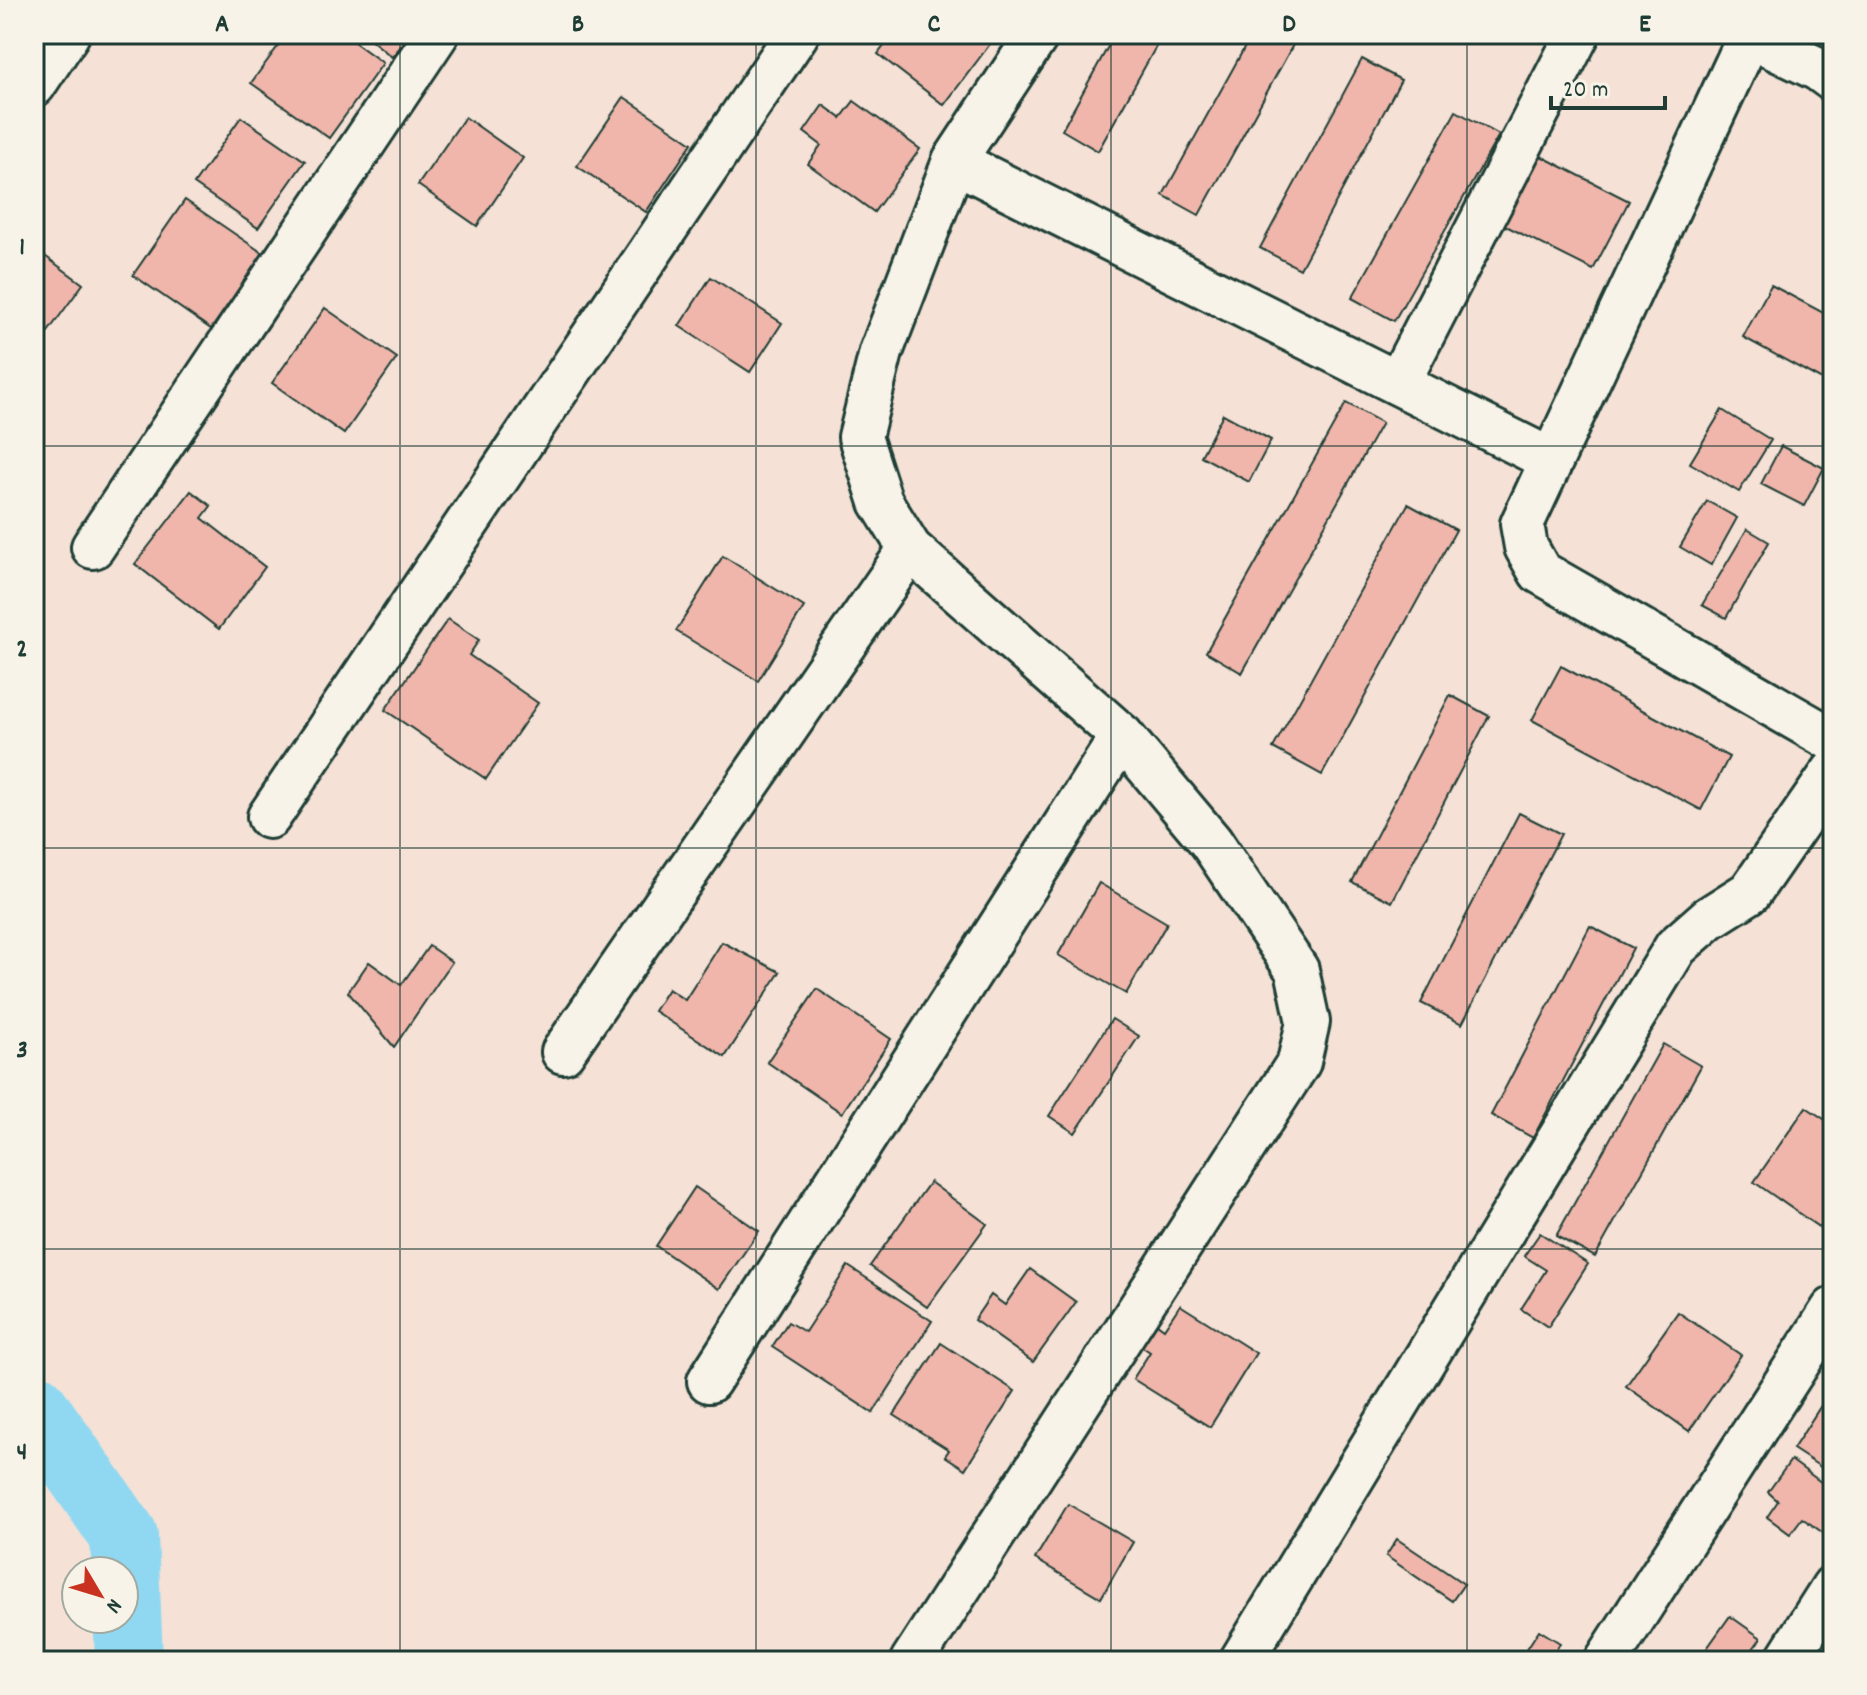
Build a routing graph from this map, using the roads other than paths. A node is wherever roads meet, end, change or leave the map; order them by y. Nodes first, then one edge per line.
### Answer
1 (68, 34) edge
2 (437, 34) edge
3 (797, 34) edge
4 (1038, 34) edge
5 (1578, 34) edge
6 (1747, 35) edge
7 (1828, 63) edge
8 (34, 85) edge
9 (954, 161) junction
10 (1398, 383) junction
11 (1551, 460) junction
12 (93, 547) dead end
13 (910, 549) junction
14 (1122, 736) junction
15 (1833, 740) edge
16 (1833, 772) edge
17 (269, 817) dead end
18 (563, 1052) dead end
19 (1833, 1309) edge
20 (709, 1381) dead end
21 (1833, 1587) edge
22 (912, 1661) edge
23 (1241, 1661) edge
24 (1606, 1661) edge
25 (1786, 1661) edge

1 - 8 street
2 - 12 street
3 - 17 street
4 - 9 street
5 - 10 street
6 - 7 street
6 - 11 street
9 - 10 street
9 - 13 street
10 - 11 street
11 - 15 street
13 - 14 street
13 - 18 street
14 - 20 street
14 - 22 street
16 - 23 street
19 - 24 street
21 - 25 street

